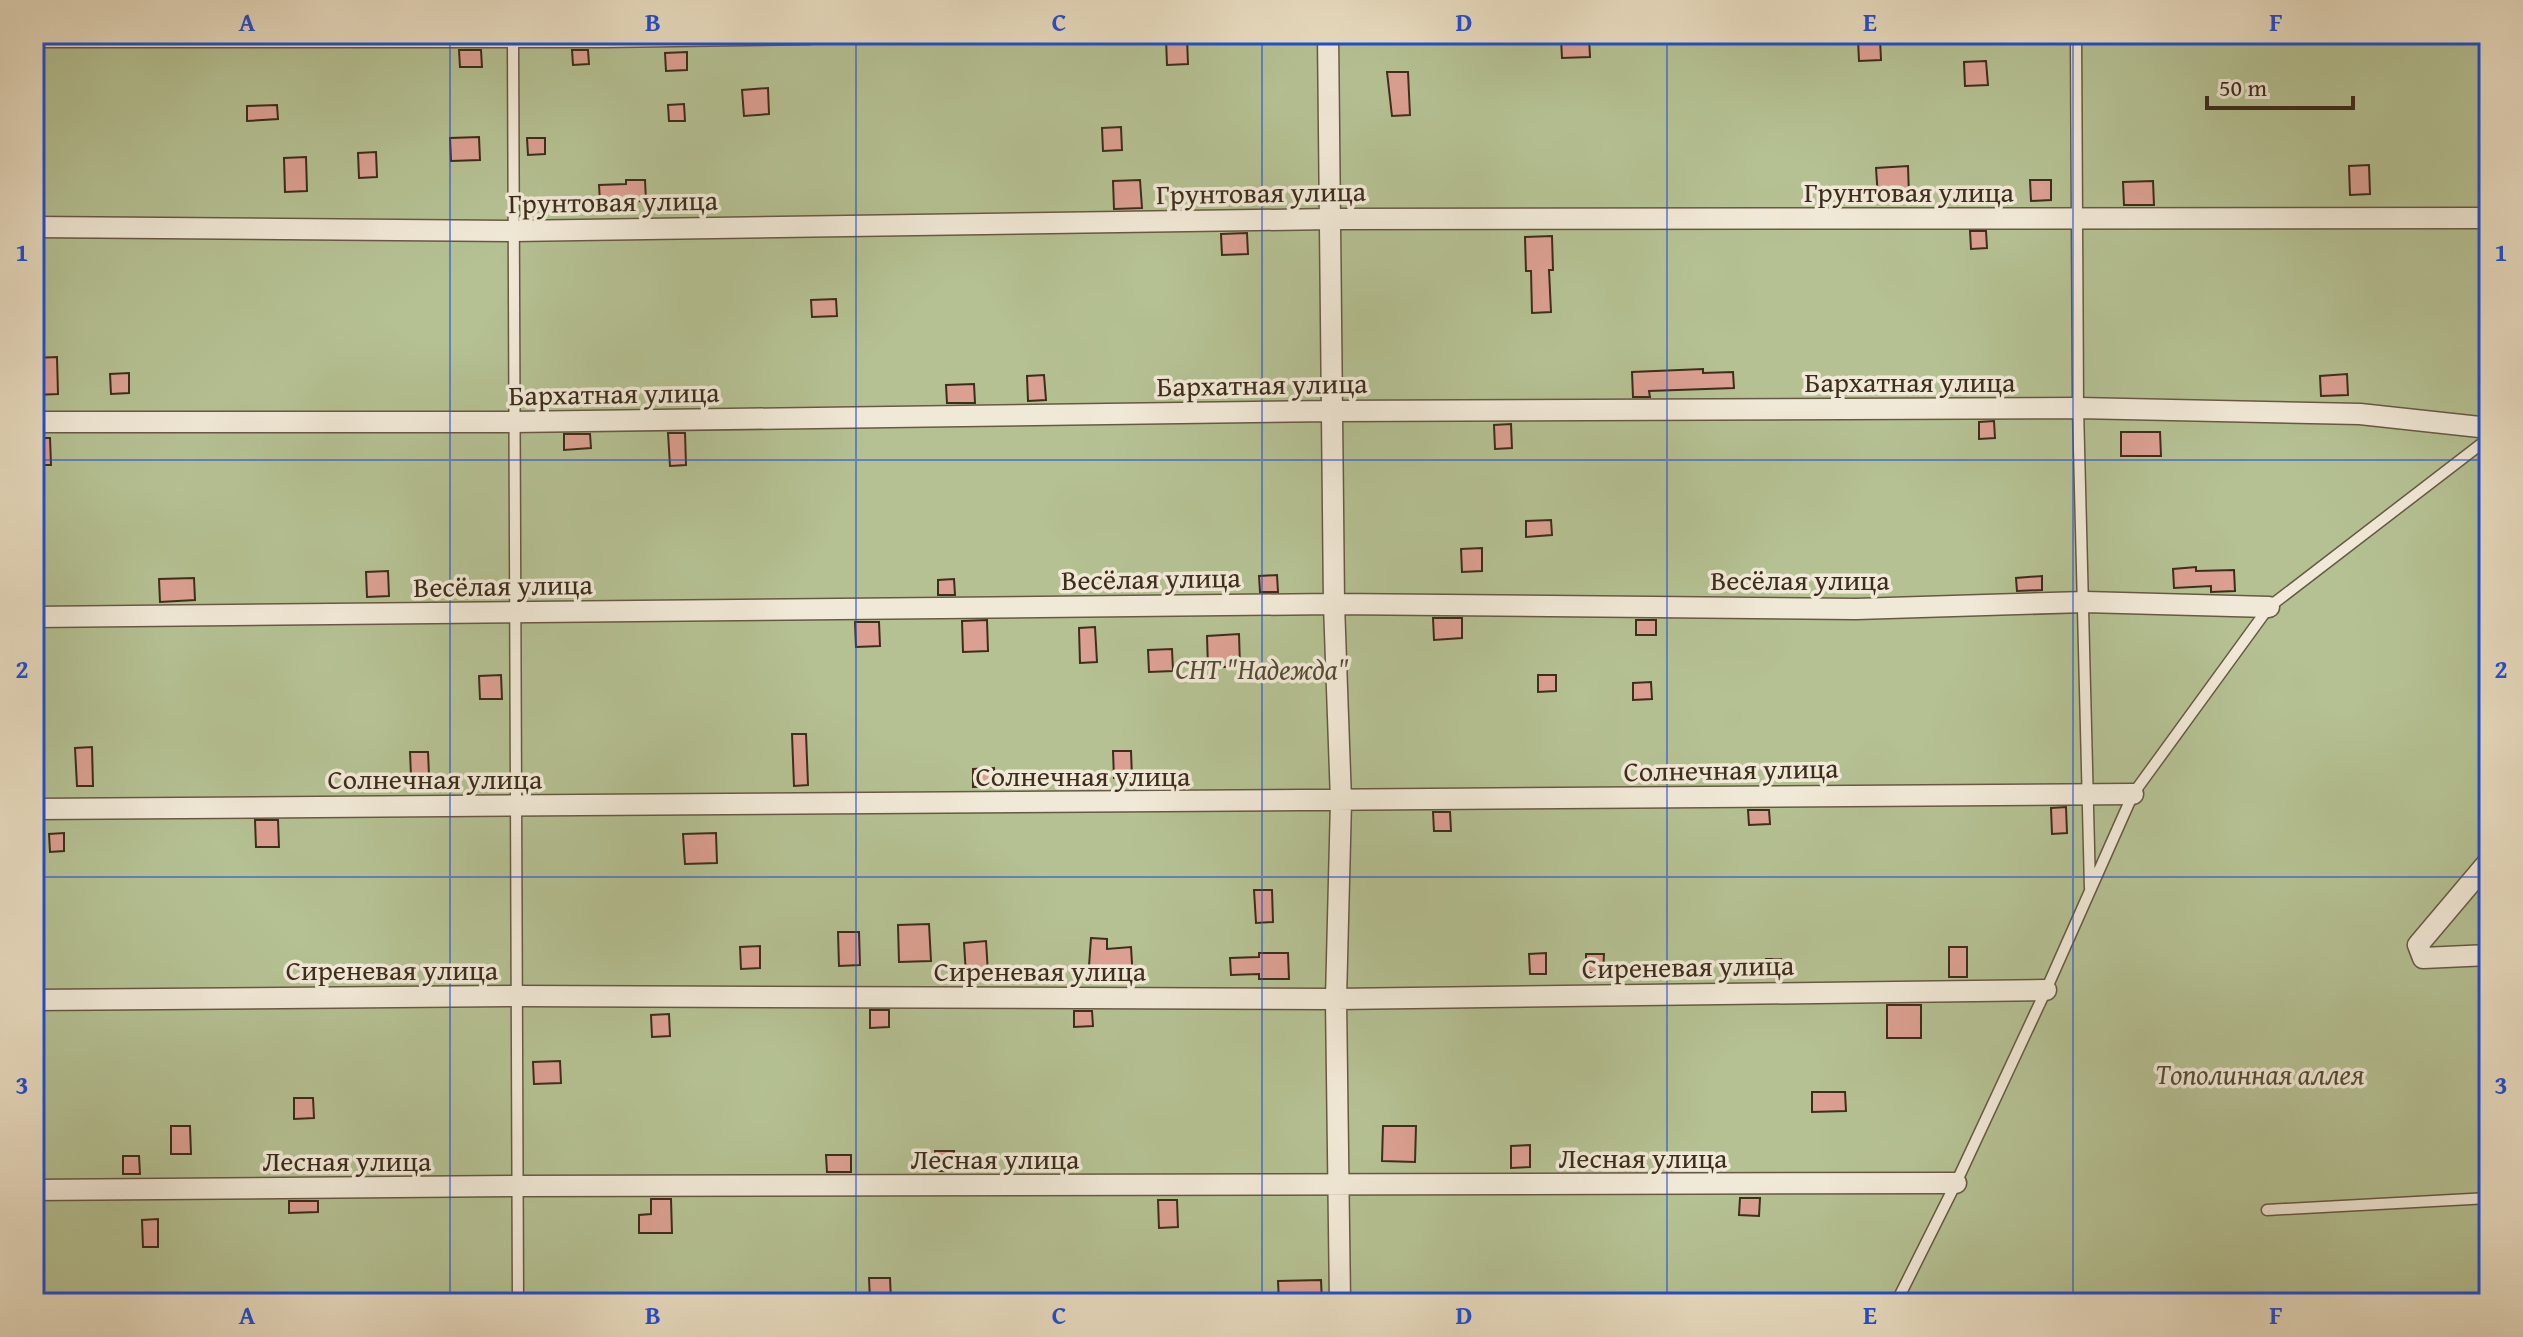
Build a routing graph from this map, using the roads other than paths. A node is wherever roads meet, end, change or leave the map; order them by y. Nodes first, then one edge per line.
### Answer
1 (809, 34) edge
2 (1328, 34) edge
3 (2076, 34) edge
4 (513, 35) edge
5 (34, 37) edge
6 (2489, 218) edge
7 (1331, 219) junction
8 (2077, 219) junction
9 (34, 227) edge
10 (513, 231) junction
11 (2078, 408) junction
12 (1331, 411) junction
13 (34, 422) edge
14 (513, 422) junction
15 (2489, 428) edge
16 (2489, 438) edge
17 (2085, 602) junction
18 (1334, 604) junction
19 (2269, 607) junction
20 (514, 613) junction
21 (34, 617) edge
22 (2087, 793) junction
23 (2133, 794) junction
24 (1341, 801) junction
25 (516, 806) junction
26 (34, 809) edge
27 (2489, 861) edge
28 (2090, 894) junction
29 (2489, 955) edge
30 (2046, 990) junction
31 (518, 996) junction
32 (1336, 999) junction
33 (34, 1000) edge
34 (1956, 1183) junction
35 (516, 1186) junction
36 (1339, 1186) junction
37 (34, 1190) edge
38 (2489, 1198) edge
39 (2267, 1210) dead end
40 (518, 1303) edge
41 (1340, 1303) edge
42 (1896, 1303) edge

1 - 4 street
2 - 7 street
3 - 8 lane
4 - 5 street
4 - 10 lane
6 - 8 street, Грунтовая улица
7 - 8 street, Грунтовая улица
7 - 10 street, Грунтовая улица
7 - 12 street
8 - 11 lane
9 - 10 street, Грунтовая улица
10 - 14 lane
11 - 12 street, Бархатная улица
11 - 15 street, Бархатная улица
11 - 17 lane
12 - 14 street, Бархатная улица
12 - 18 street
13 - 14 street, Бархатная улица
14 - 20 lane
16 - 19 lane
17 - 18 street, Весёлая улица
17 - 19 street, Весёлая улица
17 - 22 lane
18 - 20 street, Весёлая улица
18 - 24 street
19 - 23 lane
20 - 21 street, Весёлая улица
20 - 25 lane
22 - 23 street, Солнечная улица
22 - 24 street, Солнечная улица
22 - 28 lane
23 - 28 lane
24 - 25 street, Солнечная улица
24 - 32 street
25 - 26 street, Солнечная улица
25 - 31 lane
27 - 29 street
28 - 30 lane
30 - 32 street, Сиреневая улица
30 - 34 lane
31 - 32 street, Сиреневая улица
31 - 33 street, Сиреневая улица
31 - 35 lane
32 - 36 street
34 - 36 street, Лесная улица
34 - 42 lane
35 - 36 street, Лесная улица
35 - 37 street, Лесная улица
35 - 40 lane
36 - 41 street
38 - 39 lane

